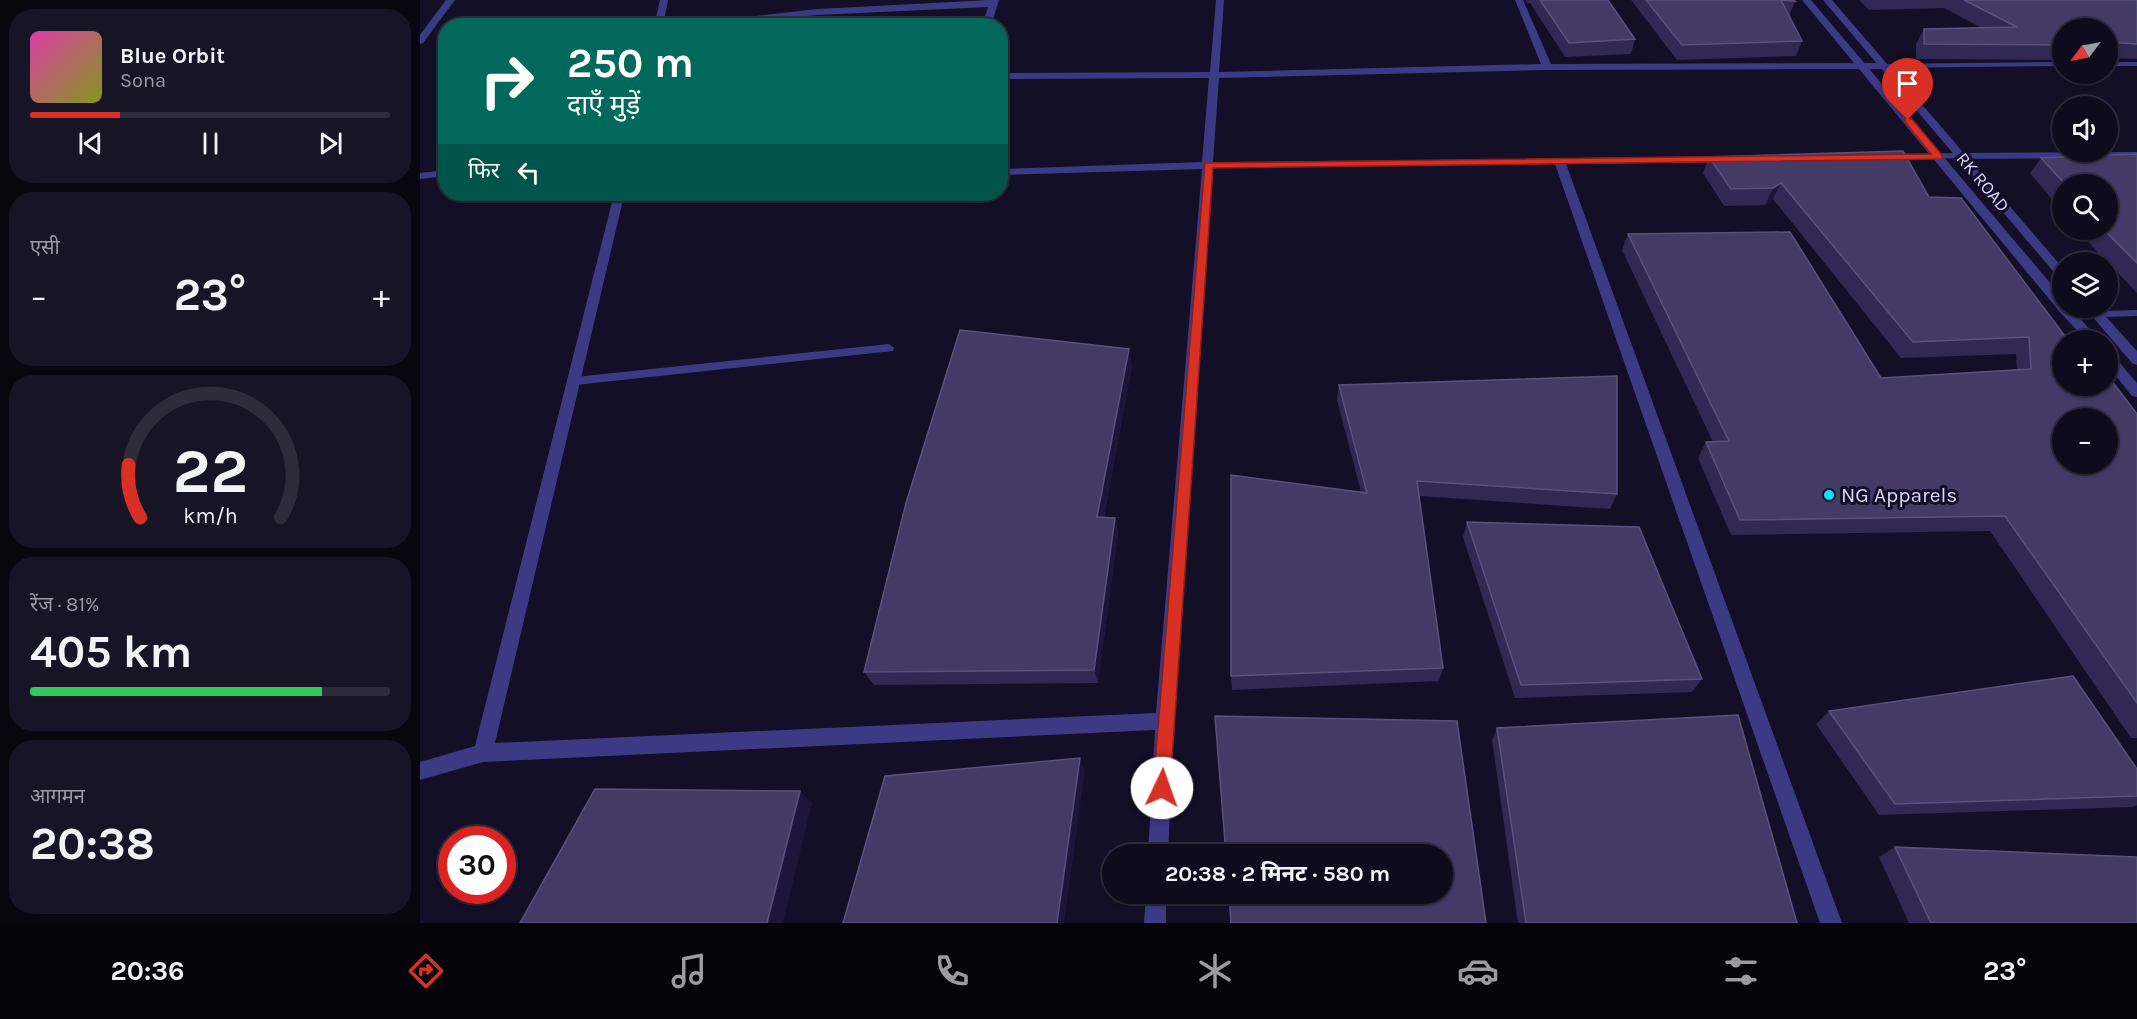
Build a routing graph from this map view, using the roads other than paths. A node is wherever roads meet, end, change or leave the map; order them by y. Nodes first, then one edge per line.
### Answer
1 (451, 0) edge
2 (664, 0) edge
3 (817, 0) edge
4 (1220, 0) edge
5 (1519, 0) edge
6 (1806, 0) edge
7 (1827, 0) edge
8 (994, 2) edge
9 (817, 12) junction
10 (660, 18) edge
11 (754, 18) edge
12 (989, 18) edge
13 (420, 41) edge
14 (2052, 64) edge
15 (2118, 64) edge
16 (2137, 64) edge
17 (1863, 66) junction
18 (1883, 66) junction
19 (1547, 67) junction
20 (1216, 75) junction
21 (1008, 76) edge
22 (2137, 155) edge
23 (1962, 156) junction
24 (1879, 157) edge
25 (1938, 157) junction
26 (1737, 159) edge
27 (1559, 161) junction
28 (1209, 165) junction
29 (1008, 172) edge
30 (438, 174) edge
31 (420, 176) edge
32 (617, 201) edge
33 (2052, 262) edge
34 (2052, 292) edge
35 (2118, 312) edge
36 (2137, 313) edge
37 (2074, 318) edge
38 (2100, 318) edge
39 (2084, 330) edge
40 (889, 348) dead end
41 (2137, 360) edge
42 (2118, 370) edge
43 (575, 381) junction
44 (2137, 392) edge
45 (1165, 721) junction
46 (483, 753) junction
47 (420, 771) edge
48 (1159, 844) edge
49 (1156, 904) edge
50 (1155, 923) edge
51 (1831, 923) edge

1 - 13 street
2 - 10 street
3 - 9 street
4 - 20 street
5 - 19 street
6 - 17 street, RK ROAD
7 - 18 street, RK ROAD
8 - 9 street
8 - 12 street
9 - 11 street
14 - 18 lane
15 - 16 lane
17 - 18 street
17 - 19 street
17 - 25 street, RK ROAD
18 - 23 street, RK ROAD
19 - 20 street
20 - 21 street
20 - 28 street
22 - 23 lane
23 - 25 street
23 - 33 street, RK ROAD
24 - 25 street
25 - 34 street, RK ROAD
26 - 27 street
27 - 28 street
27 - 51 street
28 - 29 street
28 - 45 street
30 - 31 street
32 - 43 street
35 - 36 lane
37 - 39 street, RK ROAD
38 - 41 street
40 - 43 lane
42 - 44 street
43 - 46 street
45 - 46 street
45 - 48 street
46 - 47 street
49 - 50 street

